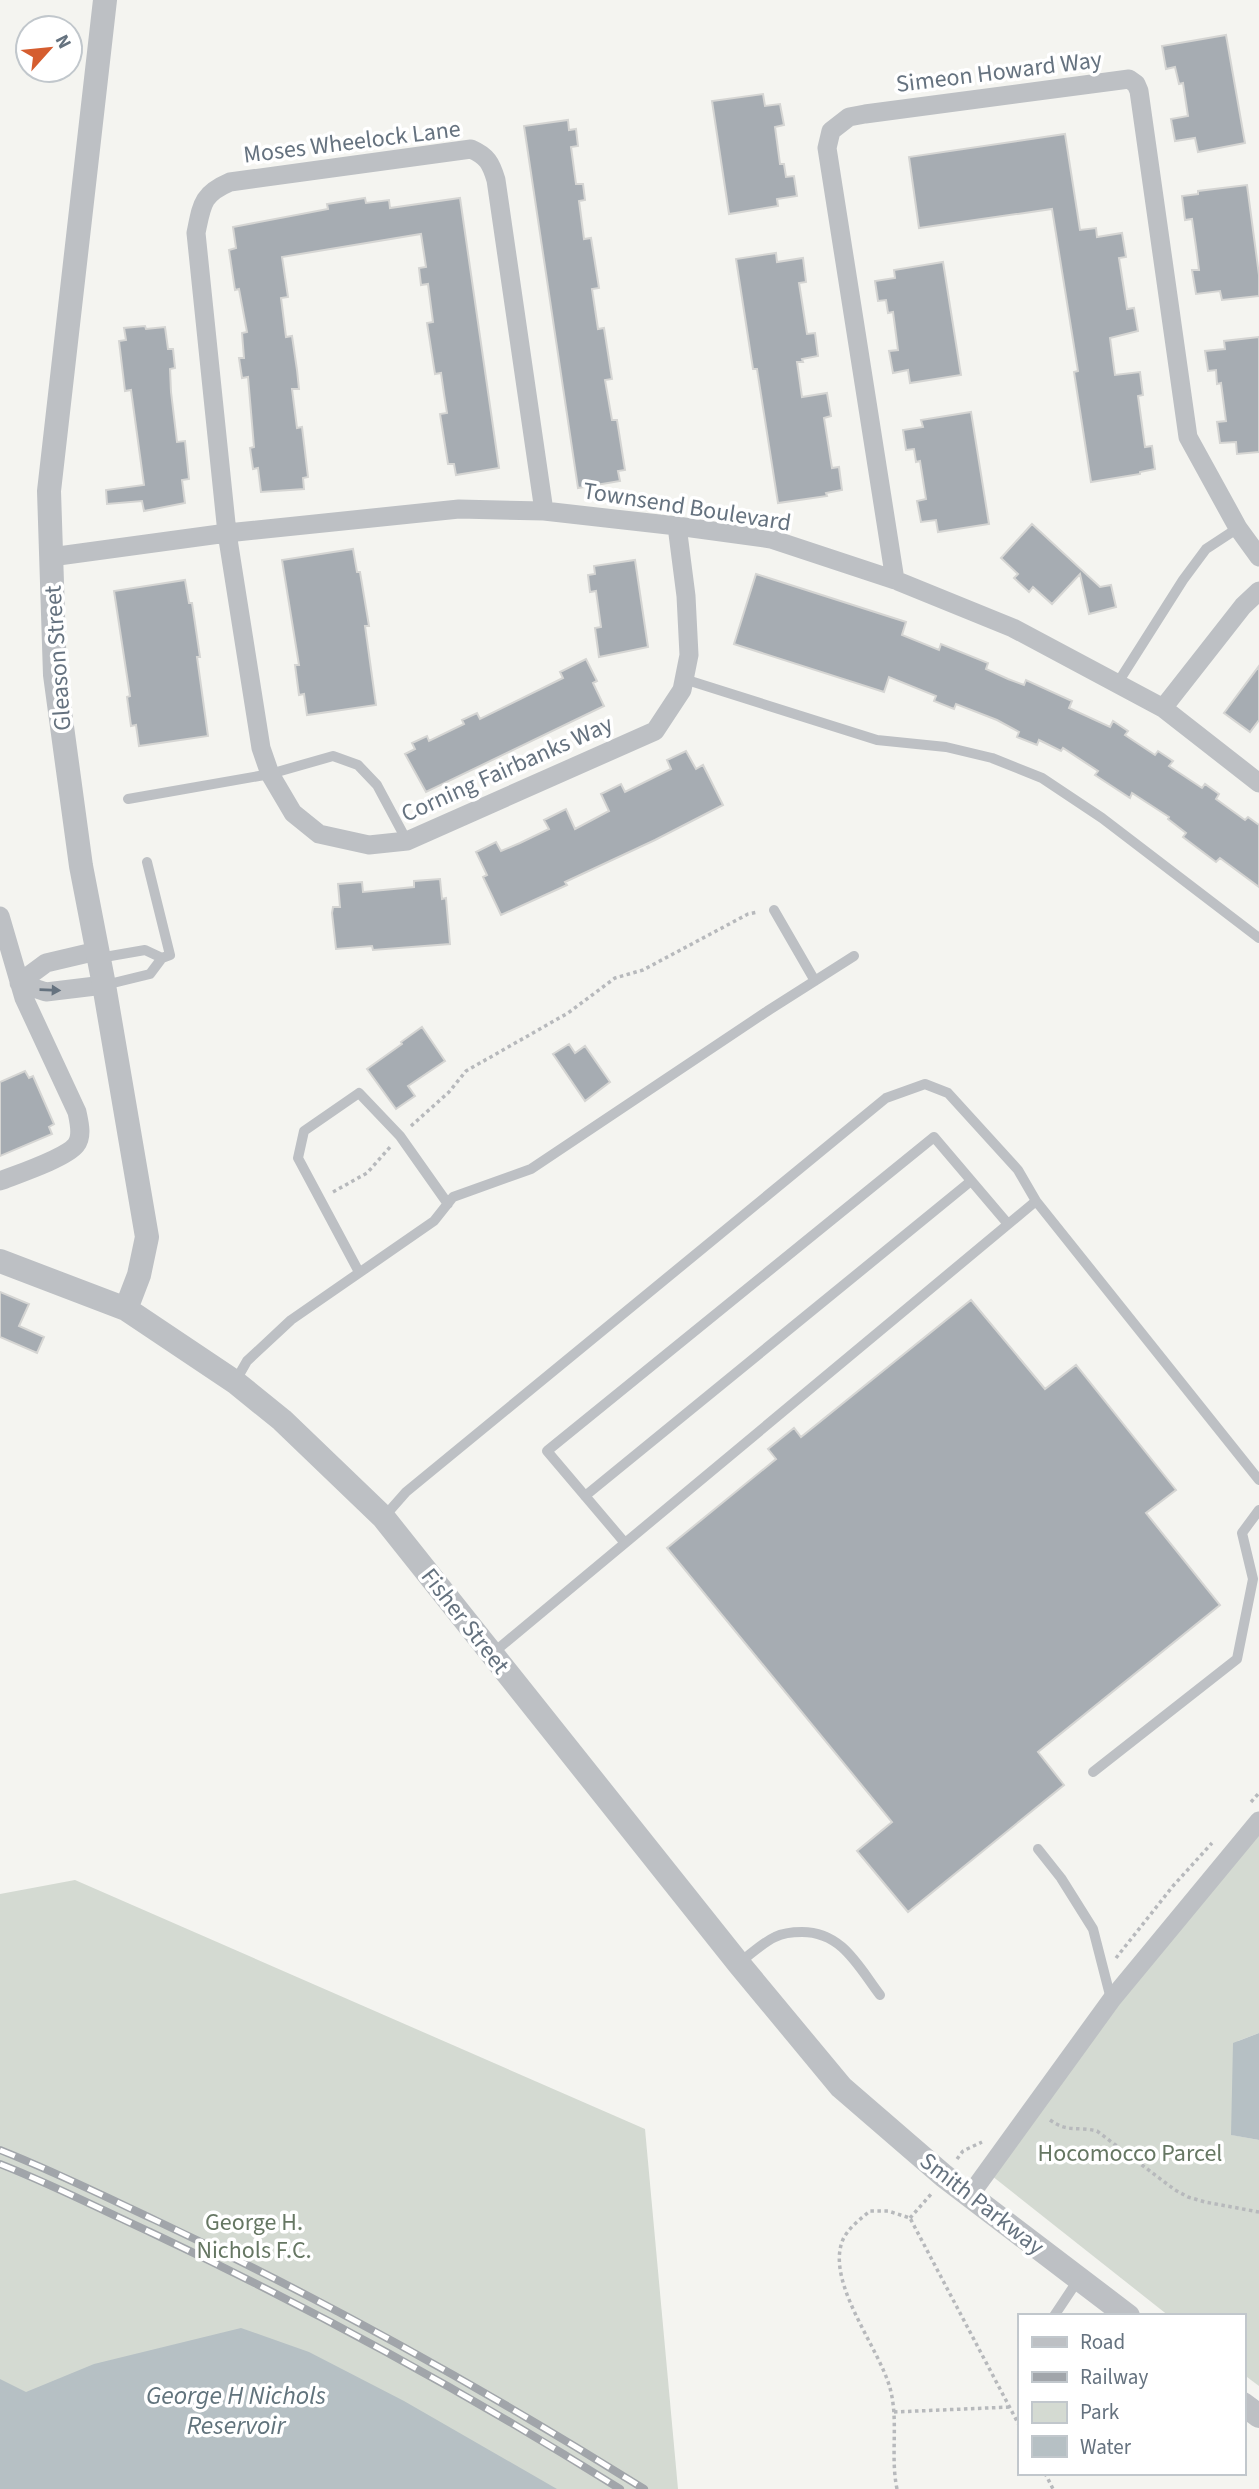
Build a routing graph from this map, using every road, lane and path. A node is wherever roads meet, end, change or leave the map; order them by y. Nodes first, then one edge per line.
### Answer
1 (104, 0) edge
2 (544, 511) junction
3 (677, 526) junction
4 (1238, 528) junction
5 (227, 533) junction
6 (51, 557) junction
7 (1259, 557) edge
8 (895, 580) junction
9 (1259, 591) edge
10 (684, 679) junction
11 (1117, 684) junction
12 (1163, 708) junction
13 (270, 774) junction
14 (1259, 783) edge
15 (128, 799) dead end
16 (407, 841) junction
17 (147, 862) dead end
18 (774, 910) joint
19 (0, 916) edge
20 (1259, 938) edge
21 (97, 955) junction
22 (854, 957) dead end
23 (162, 958) junction
24 (815, 981) junction
25 (19, 983) junction
26 (104, 985) junction
27 (400, 1136) junction
28 (0, 1181) edge
29 (971, 1181) junction
30 (333, 1192) dead end
31 (1036, 1201) junction
32 (448, 1204) junction
33 (1008, 1224) junction
34 (0, 1261) edge
35 (359, 1272) junction
36 (126, 1309) junction
37 (235, 1382) junction
38 (1259, 1480) edge
39 (585, 1496) junction
40 (1259, 1510) edge
41 (383, 1517) junction
42 (625, 1543) junction
43 (491, 1654) junction
44 (1093, 1772) dead end
45 (1259, 1821) edge
46 (1038, 1849) dead end
47 (739, 1964) junction
48 (880, 1995) dead end
49 (1112, 1999) junction
50 (841, 2087) joint
51 (1034, 2108) junction
52 (986, 2140) dead end
53 (944, 2176) junction
54 (970, 2195) junction
55 (1259, 2212) edge
56 (910, 2218) junction
57 (1079, 2280) junction
58 (1055, 2314) edge
59 (1125, 2314) edge
60 (1010, 2407) junction
61 (894, 2412) junction
62 (1018, 2423) edge
63 (897, 2489) edge

1 - 6 street, Gleason Street
2 - 3 street, Townsend Boulevard
2 - 5 street, Townsend Boulevard
2 - 5 street, Moses Wheelock Lane
3 - 8 street, Townsend Boulevard
3 - 10 street, Corning Fairbanks Way
4 - 7 street, Simeon Howard Way
4 - 8 street, Simeon Howard Way
4 - 11 lane
5 - 6 street, Townsend Boulevard
5 - 13 street, Corning Fairbanks Way
6 - 21 street, Gleason Street
8 - 11 street, Townsend Boulevard
9 - 12 street
10 - 16 street, Corning Fairbanks Way
10 - 20 lane
11 - 12 street, Townsend Boulevard
12 - 14 street, Townsend Boulevard
13 - 15 lane
13 - 16 street, Corning Fairbanks Way
13 - 16 lane
17 - 23 lane
18 - 24 lane
18 - 27 path
19 - 25 street
21 - 23 lane
21 - 25 street
21 - 26 street, Gleason Street
22 - 24 lane
23 - 26 lane
24 - 32 lane
25 -> 26 street
25 - 28 street
26 - 36 street, Gleason Street
27 - 30 path
27 - 32 lane
27 - 35 lane
29 - 33 lane
29 - 39 lane
29 - 39 lane
31 - 33 lane
31 - 38 lane
31 - 41 lane
32 - 35 lane
33 - 42 lane
34 - 36 street, Fisher Street
35 - 37 lane
36 - 37 street, Fisher Street
37 - 41 street, Fisher Street
39 - 42 lane
40 - 44 lane
41 - 43 street, Fisher Street
42 - 43 lane
43 - 47 street, Fisher Street
45 - 49 street
46 - 49 lane
47 - 48 lane
47 - 50 street, Fisher Street
49 - 51 street
50 - 53 street, Smith Parkway
51 - 54 street
51 - 55 path
52 - 53 path
53 - 54 street, Smith Parkway
53 - 56 path
54 - 57 street, Smith Parkway
56 - 60 path
56 - 61 path
57 - 58 lane
57 - 59 street, Smith Parkway
60 - 61 path
60 - 62 path
61 - 63 path

